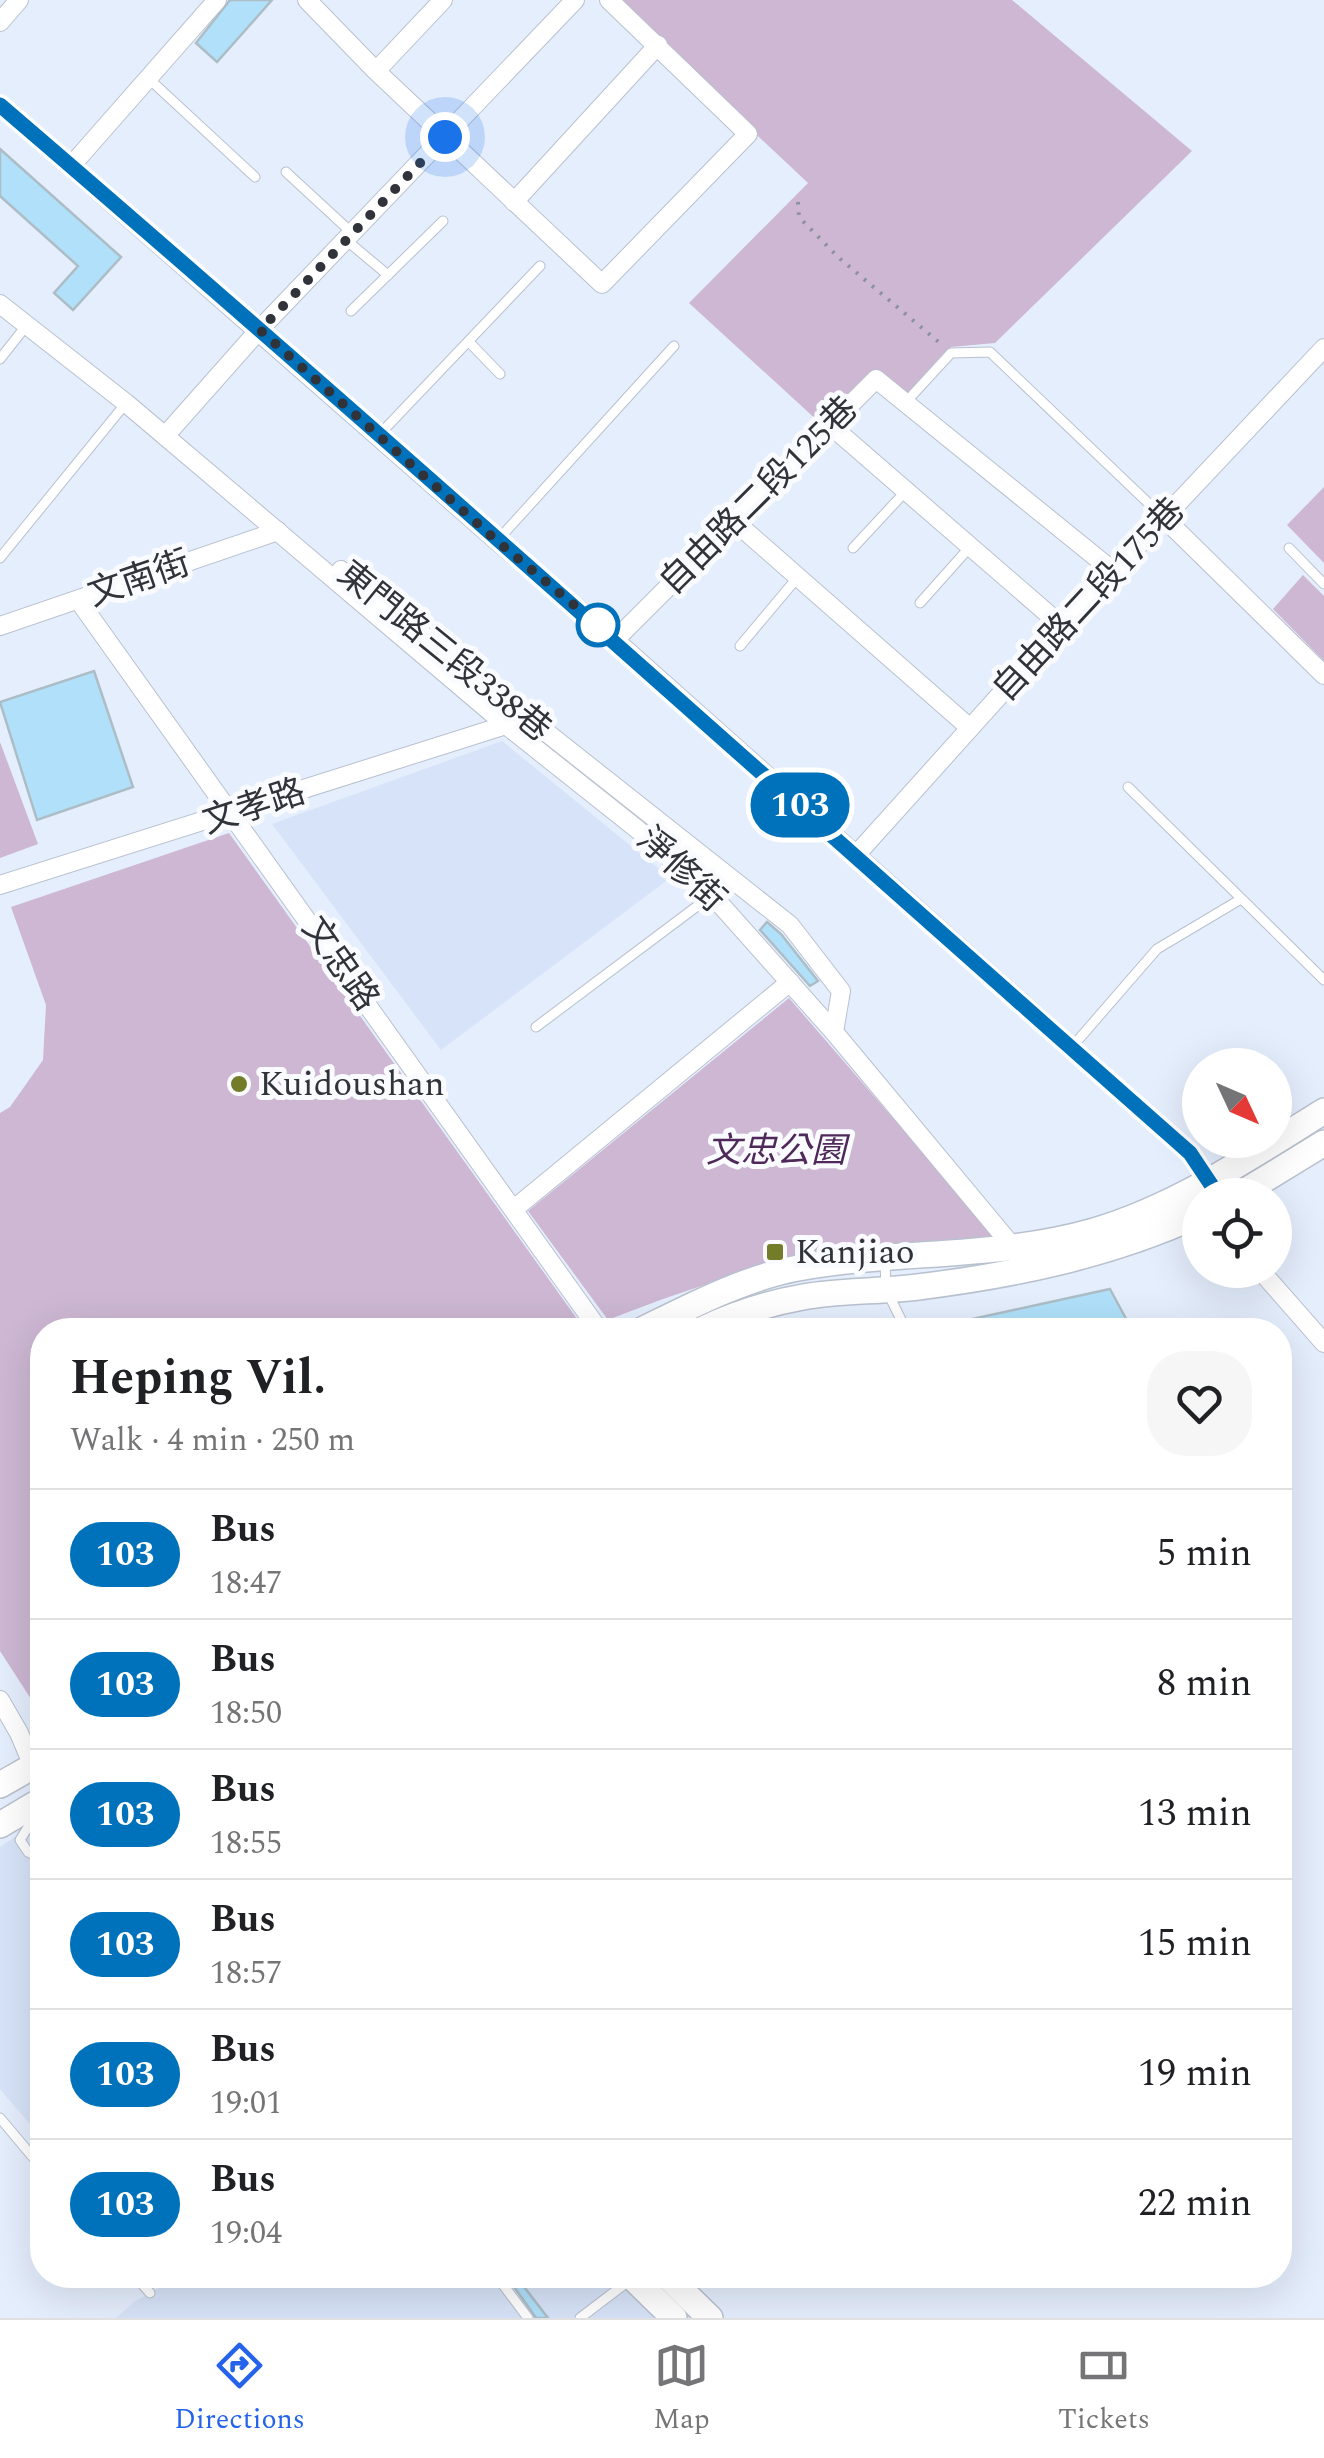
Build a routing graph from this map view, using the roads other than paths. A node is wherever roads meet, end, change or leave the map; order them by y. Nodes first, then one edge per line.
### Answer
1 (20, 0) edge
2 (217, 0) edge
3 (307, 0) edge
4 (443, 0) edge
5 (575, 0) edge
6 (610, 0) edge
7 (0, 22) edge
8 (658, 45) junction
9 (376, 71) junction
10 (147, 78) junction
11 (0, 105) edge
12 (445, 137) junction
13 (71, 166) junction
14 (286, 172) dead end
15 (256, 177) dead end
16 (514, 202) junction
17 (443, 221) dead end
18 (350, 237) junction
19 (540, 266) dead end
20 (388, 275) junction
21 (0, 304) edge
22 (352, 310) dead end
23 (28, 324) junction
24 (260, 330) junction
25 (468, 342) junction
26 (674, 346) dead end
27 (1324, 348) edge
28 (0, 359) edge
29 (500, 374) dead end
30 (126, 403) junction
31 (906, 403) junction
32 (830, 425) junction
33 (164, 436) junction
34 (378, 436) junction
35 (905, 492) junction
36 (1164, 518) junction
37 (734, 521) junction
38 (278, 531) junction
39 (497, 541) junction
40 (853, 548) dead end
41 (969, 548) junction
42 (1289, 548) dead end
43 (0, 558) edge
44 (1113, 571) junction
45 (799, 576) junction
46 (1324, 584) edge
47 (79, 600) junction
48 (920, 603) dead end
49 (0, 626) edge
50 (1062, 626) junction
51 (615, 640) junction
52 (740, 646) dead end
53 (1324, 675) edge
54 (506, 725) junction
55 (970, 728) junction
56 (1128, 787) dead end
57 (233, 814) junction
58 (856, 854) junction
59 (0, 885) edge
60 (712, 895) junction
61 (1240, 899) junction
62 (1324, 980) edge
63 (790, 982) junction
64 (536, 1026) dead end
65 (834, 1032) junction
66 (1072, 1048) junction
67 (1324, 1111) edge
68 (1324, 1143) edge
69 (1208, 1178) edge
70 (1227, 1178) edge
71 (1267, 1178) edge
72 (1182, 1199) edge
73 (514, 1209) junction
74 (1182, 1221) edge
75 (1016, 1259) junction
76 (885, 1260) junction
77 (1276, 1288) edge
78 (886, 1289) junction
79 (591, 1318) edge
80 (667, 1318) edge
81 (728, 1318) edge
82 (900, 1318) edge
83 (1324, 1343) edge
84 (0, 1700) edge
85 (30, 1754) edge
86 (30, 1775) edge
87 (0, 1785) edge
88 (30, 1809) edge
89 (30, 1823) edge
90 (0, 1825) edge
91 (30, 1853) edge
92 (0, 2118) edge
93 (30, 2154) edge
94 (146, 2288) edge
95 (506, 2288) edge
96 (618, 2288) edge
97 (645, 2288) edge
98 (679, 2288) edge
99 (150, 2293) dead end
100 (583, 2316) edge
101 (528, 2318) edge
102 (674, 2318) edge
103 (710, 2318) edge

1 - 7 street
2 - 10 street
3 - 9 street
4 - 9 street
5 - 12 street
6 - 8 street
8 - 16 street
8 - 16 street
9 - 12 street
10 - 13 street
10 - 15 lane
11 - 13 street
12 - 16 street
12 - 18 street
13 - 24 street
14 - 18 lane
17 - 20 lane
18 - 20 lane
18 - 24 street
19 - 25 lane
20 - 22 lane
21 - 23 street, 東門路三段338巷
23 - 28 lane
23 - 30 street, 東門路三段338巷
24 - 33 street
24 - 34 street
25 - 29 lane
25 - 34 lane
26 - 39 lane
27 - 36 street, 自由路二段175巷
30 - 33 street, 東門路三段338巷
30 - 43 lane
31 - 32 street, 自由路二段125巷
31 - 36 lane
31 - 44 street
32 - 35 street
32 - 37 street, 自由路二段125巷
33 - 38 street, 東門路三段338巷
34 - 39 street
35 - 40 lane
35 - 41 street
36 - 44 street, 自由路二段175巷
36 - 53 street
37 - 45 street
37 - 51 street, 自由路二段125巷
38 - 47 street, 文南街
38 - 54 street, 淨修街
38 - 65 street, 東門路三段338巷
39 - 51 street
41 - 48 lane
41 - 50 street
42 - 46 lane
44 - 50 street, 自由路二段175巷
45 - 52 lane
45 - 55 street
47 - 49 street, 文南街
47 - 57 street, 文忠路
50 - 55 street, 自由路二段175巷
51 - 58 street
54 - 57 street, 文孝路
54 - 60 street, 淨修街
55 - 58 street, 自由路二段175巷
56 - 61 lane
57 - 59 street, 文孝路
57 - 73 street, 文忠路
58 - 66 street
60 - 63 street, 淨修街
60 - 64 lane
61 - 62 lane
61 - 66 lane
63 - 65 street, 淨修街
63 - 73 street
65 - 75 street, 淨修街
66 - 69 street
67 - 70 main road
68 - 71 main road
72 - 75 main road
73 - 79 street, 文忠路
74 - 75 main road
75 - 76 main road
75 - 78 main road
76 - 78 lane
76 - 80 main road
77 - 83 street
78 - 81 main road
78 - 82 lane
84 - 85 street
86 - 87 main road
88 - 90 main road
89 - 91 lane
92 - 93 lane
94 - 99 lane
95 - 101 lane
96 - 100 lane
97 - 102 main road
98 - 103 main road

